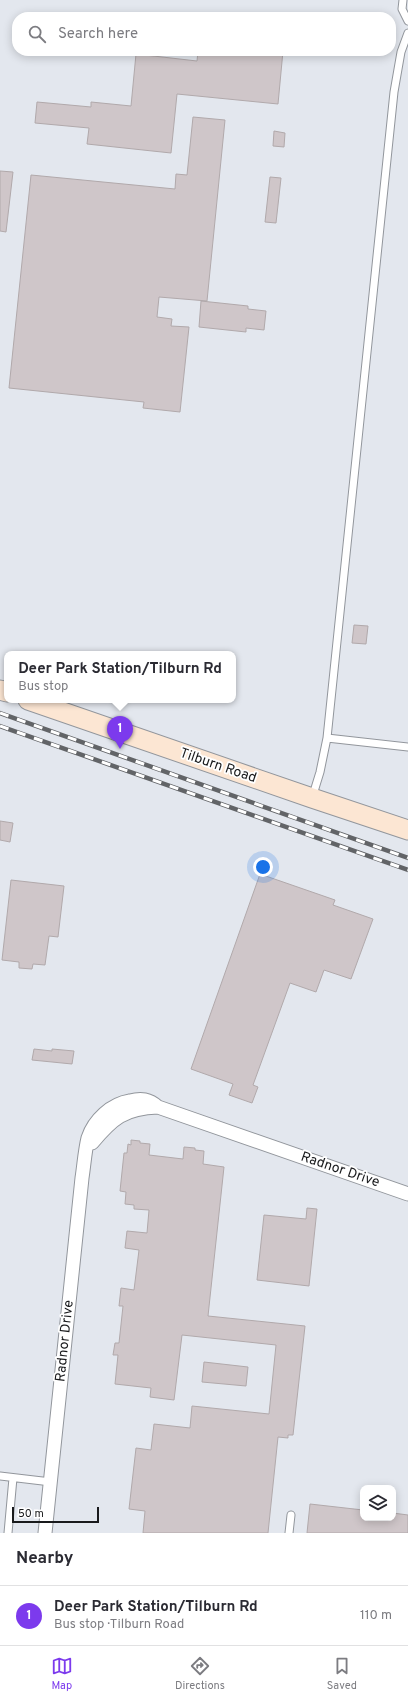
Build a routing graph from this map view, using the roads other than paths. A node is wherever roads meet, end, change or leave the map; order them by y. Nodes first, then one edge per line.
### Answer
1 (403, 0) edge
2 (408, 21) edge
3 (408, 33) edge
4 (37, 703) edge
5 (327, 738) junction
6 (408, 748) edge
7 (312, 798) junction
8 (408, 830) edge
9 (408, 1194) edge
10 (0, 1476) edge
11 (13, 1478) junction
12 (51, 1482) junction
13 (291, 1515) dead end
14 (8, 1533) edge
15 (46, 1533) edge
16 (289, 1533) edge

1 - 2 lane
3 - 5 lane
4 - 7 street, Tilburn Road
5 - 6 lane
5 - 7 lane
7 - 8 street, Tilburn Road
9 - 12 street, Radnor Drive
10 - 11 lane
11 - 12 lane
11 - 14 lane
12 - 15 street, Radnor Drive
13 - 16 lane

